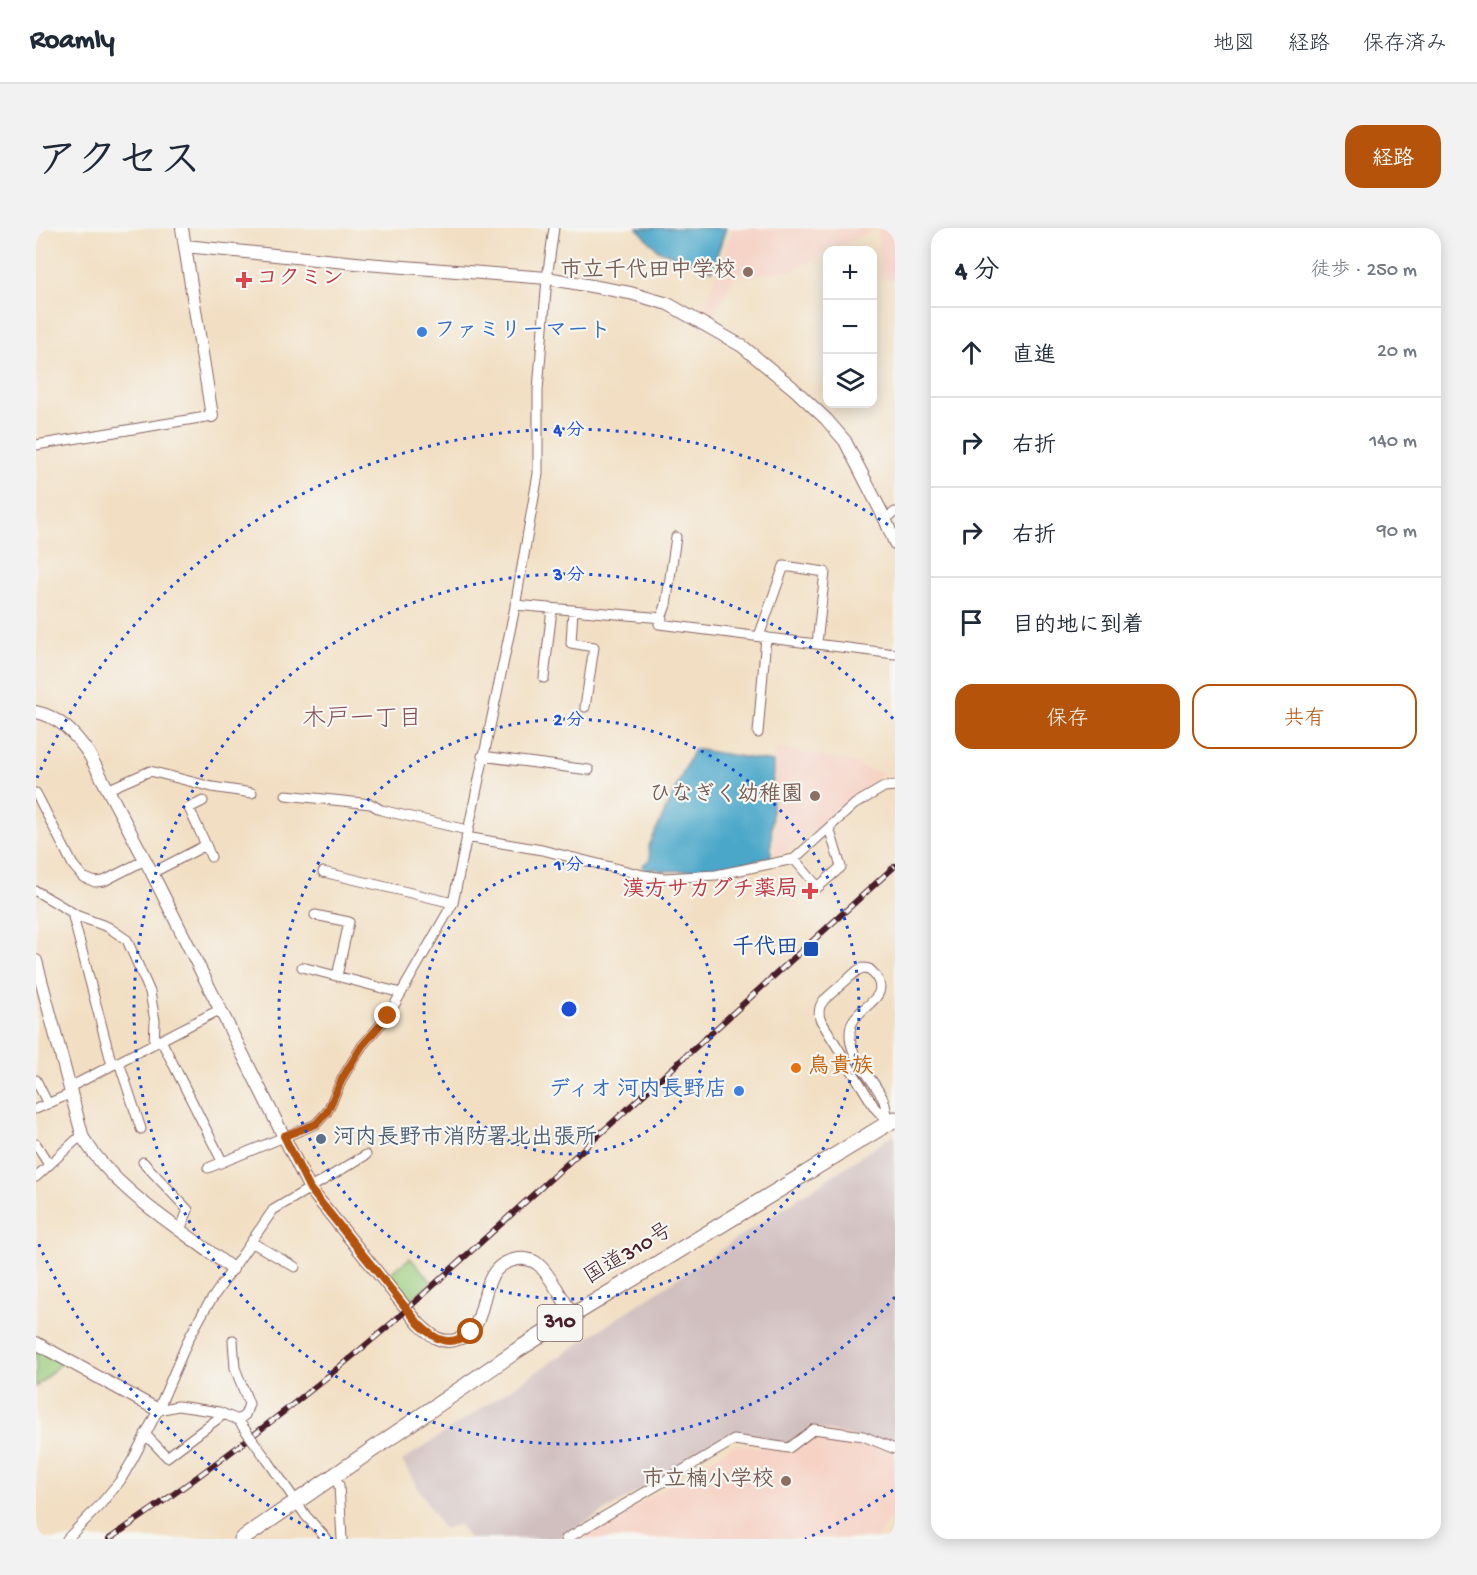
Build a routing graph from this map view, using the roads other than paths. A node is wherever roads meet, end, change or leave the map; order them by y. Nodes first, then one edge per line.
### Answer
1 (182, 228) edge
2 (554, 228) edge
3 (185, 246) junction
4 (547, 278) junction
5 (212, 416) joint
6 (36, 445) edge
7 (890, 515) edge
8 (676, 537) dead end
9 (895, 543) edge
10 (515, 605) junction
11 (552, 609) junction
12 (573, 610) junction
13 (662, 618) junction
14 (763, 637) junction
15 (817, 643) junction
16 (895, 654) edge
17 (544, 678) dead end
18 (585, 707) dead end
19 (36, 712) edge
20 (758, 733) dead end
21 (482, 756) junction
22 (589, 770) dead end
23 (895, 786) edge
24 (108, 789) junction
25 (252, 793) dead end
26 (36, 794) edge
27 (286, 795) dead end
28 (203, 801) dead end
29 (829, 828) junction
30 (467, 834) junction
31 (207, 846) junction
32 (211, 857) dead end
33 (794, 859) junction
34 (145, 860) junction
35 (323, 872) dead end
36 (152, 873) junction
37 (36, 891) edge
38 (453, 903) junction
39 (72, 913) junction
40 (315, 915) dead end
41 (36, 961) edge
42 (302, 967) dead end
43 (337, 976) junction
44 (401, 993) junction
45 (219, 1010) junction
46 (157, 1042) junction
47 (116, 1063) junction
48 (36, 1080) edge
49 (71, 1090) junction
50 (48, 1104) junction
51 (36, 1109) edge
52 (892, 1121) edge
53 (141, 1129) dead end
54 (284, 1136) junction
55 (83, 1138) junction
56 (36, 1144) edge
57 (366, 1155) dead end
58 (222, 1161) junction
59 (143, 1162) dead end
60 (49, 1165) junction
61 (208, 1168) dead end
62 (36, 1177) edge
63 (310, 1189) junction
64 (180, 1230) junction
65 (251, 1242) junction
66 (295, 1267) dead end
67 (232, 1269) junction
68 (573, 1315) junction
69 (233, 1340) dead end
70 (36, 1343) edge
71 (158, 1410) junction
72 (224, 1414) junction
73 (238, 1420) junction
74 (145, 1434) junction
75 (895, 1449) edge
76 (333, 1477) junction
77 (296, 1501) junction
78 (67, 1539) edge
79 (242, 1539) edge
80 (327, 1539) edge
81 (342, 1539) edge
82 (566, 1539) edge

1 - 3 street
2 - 4 street
3 - 4 street
3 - 5 street
4 - 7 street
4 - 10 street
5 - 6 street
7 - 9 street
8 - 13 street
10 - 11 street
10 - 21 street
11 - 12 street
11 - 17 street
12 - 13 street
12 - 18 street
13 - 14 street
14 - 15 street
14 - 15 street
14 - 20 street
15 - 16 street
19 - 24 street
21 - 22 street
21 - 30 street
23 - 29 street
24 - 25 street
24 - 34 street
26 - 34 street
27 - 30 street
28 - 31 street
29 - 33 street
29 - 33 street
30 - 33 street
30 - 38 street
31 - 32 street
31 - 36 street
34 - 36 street
35 - 38 street
36 - 45 street
37 - 39 street
38 - 44 street
39 - 46 street
39 - 47 street
40 - 43 street
41 - 49 street
42 - 43 street
43 - 44 street
44 - 54 street
45 - 46 street
45 - 54 street
46 - 47 street
46 - 58 street
47 - 49 street
47 - 53 street
48 - 50 street
49 - 50 street
49 - 55 street
50 - 51 street
52 - 52 street
52 - 68 highway, 国道310号 / 310
54 - 58 street
54 - 63 street
55 - 60 street
55 - 64 street
56 - 60 street
57 - 63 street
58 - 61 street
59 - 64 street
60 - 62 street
63 - 65 street
63 - 68 street
64 - 67 street
65 - 66 street
65 - 67 street
67 - 71 street
68 - 76 highway, 国道310号 / 310
69 - 73 street
70 - 71 street
71 - 72 street
71 - 74 street
72 - 73 street
72 - 74 street
73 - 77 street, bridge
74 - 78 street
75 - 82 street
76 - 77 highway, 国道310号 / 310
76 - 81 street
77 - 79 highway, 国道310号 / 310
77 - 80 street

